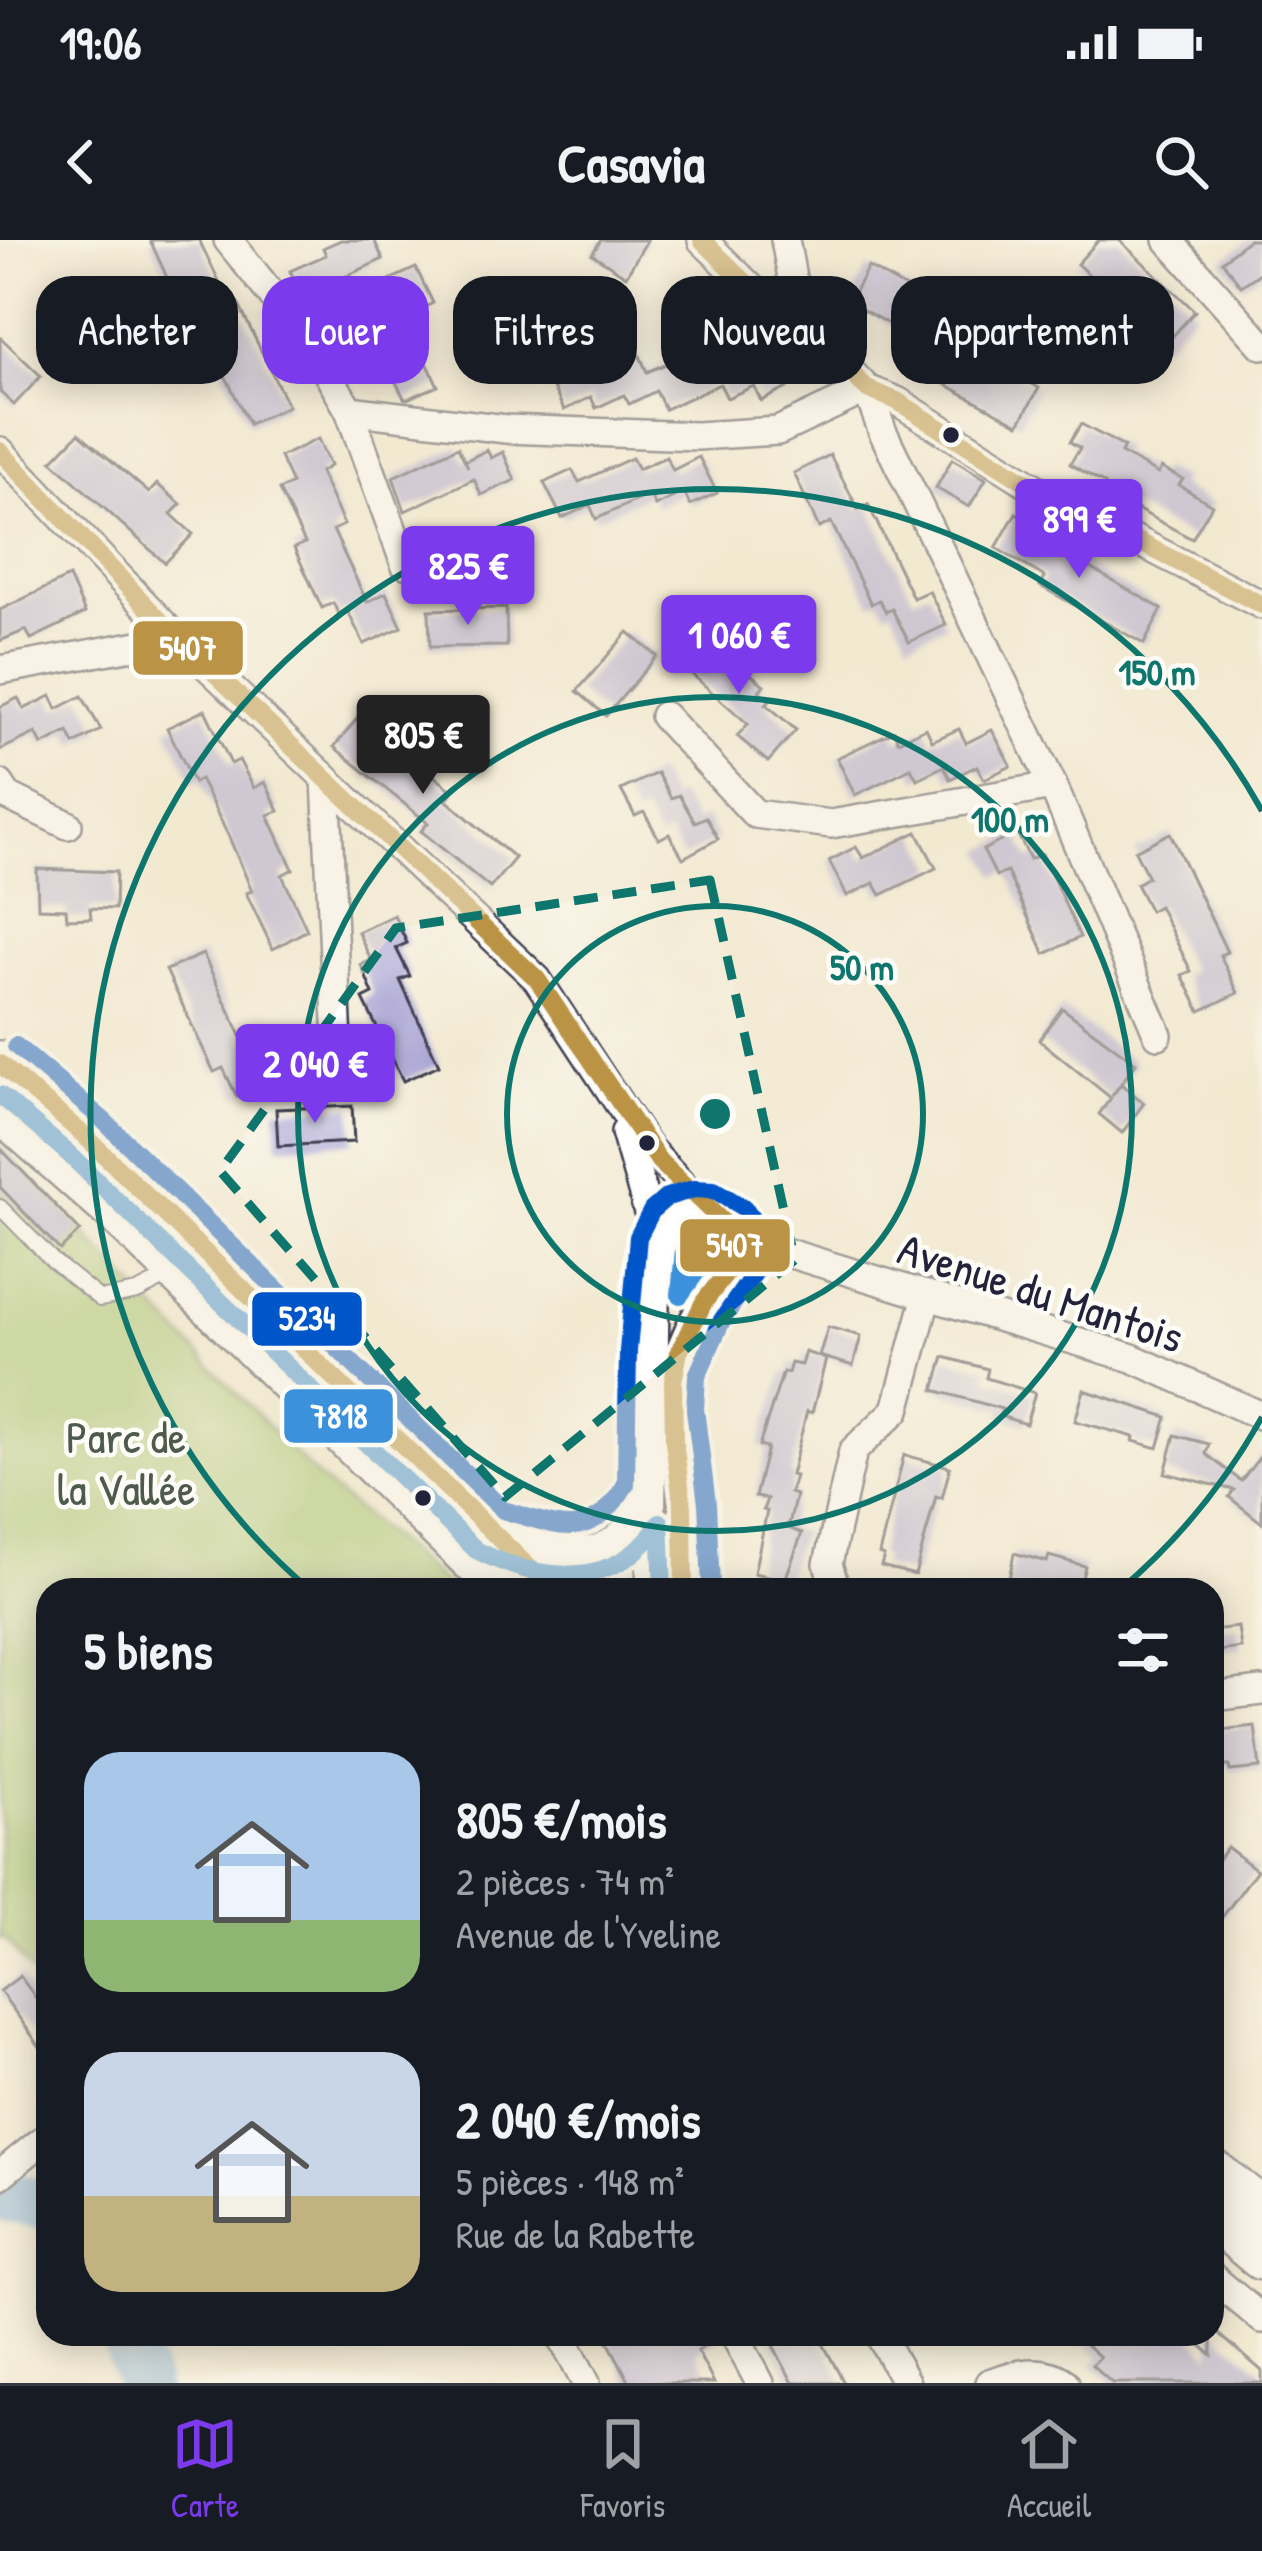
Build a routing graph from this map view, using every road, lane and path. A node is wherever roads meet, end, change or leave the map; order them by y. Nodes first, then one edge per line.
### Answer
1 (228, 240) edge
2 (702, 240) edge
3 (785, 240) edge
4 (1182, 244) edge
5 (740, 276) edge
6 (792, 276) edge
7 (1262, 345) edge
8 (863, 384) edge
9 (867, 388) junction
10 (349, 410) junction
11 (0, 451) edge
12 (460, 576) dead end
13 (1262, 605) edge
14 (177, 638) junction
15 (0, 670) edge
16 (664, 716) dead end
17 (326, 779) junction
18 (0, 784) edge
19 (1053, 786) junction
20 (68, 825) dead end
21 (1158, 1035) dead end
22 (0, 1064) edge
23 (339, 1066) dead end
24 (610, 1088) junction
25 (0, 1108) edge
26 (0, 1207) edge
27 (716, 1217) junction
28 (792, 1255) junction
29 (660, 1257) junction
30 (178, 1272) junction
31 (727, 1273) junction
32 (927, 1295) junction
33 (1262, 1416) edge
34 (650, 1491) junction
35 (491, 1532) junction
36 (493, 1578) edge
37 (539, 1578) edge
38 (650, 1578) edge
39 (685, 1578) edge
40 (832, 1578) edge
41 (1262, 1691) edge
42 (1224, 1696) edge
43 (36, 2146) edge
44 (1, 2175) edge
45 (1224, 2181) edge
46 (1262, 2211) edge
47 (1224, 2225) edge
48 (1262, 2257) edge
49 (1224, 2288) edge
50 (1262, 2319) edge
51 (566, 2346) edge
52 (740, 2346) edge
53 (886, 2346) edge
54 (586, 2383) edge
55 (760, 2383) edge
56 (906, 2383) edge
57 (989, 2383) edge
58 (1064, 2383) edge

1 - 10 street
2 - 5 street
3 - 6 street
4 - 7 street
8 - 9 street
9 - 10 street
9 - 13 street
9 - 19 street
10 - 12 street
11 - 14 street
14 - 15 street
14 - 17 street
16 - 19 street
17 - 23 street
17 - 24 street
18 - 20 street
19 - 21 street
22 - 35 main road
24 - 27 street
24 - 29 street
25 - 30 main road
26 - 30 lane
27 - 28 street, Avenue du Mantois
27 - 29 street
27 - 31 street
28 - 31 street, Avenue du Mantois
28 - 32 street, Avenue du Mantois
29 - 31 street
29 - 34 street
30 - 36 main road
31 - 39 street
32 - 33 street, Avenue du Mantois
32 - 40 street
34 - 35 street
34 - 38 street
35 - 37 main road
41 - 42 street
43 - 44 street
45 - 46 main road
47 - 48 main road
49 - 50 street
51 - 54 street
52 - 55 street
53 - 56 street
57 - 58 street

